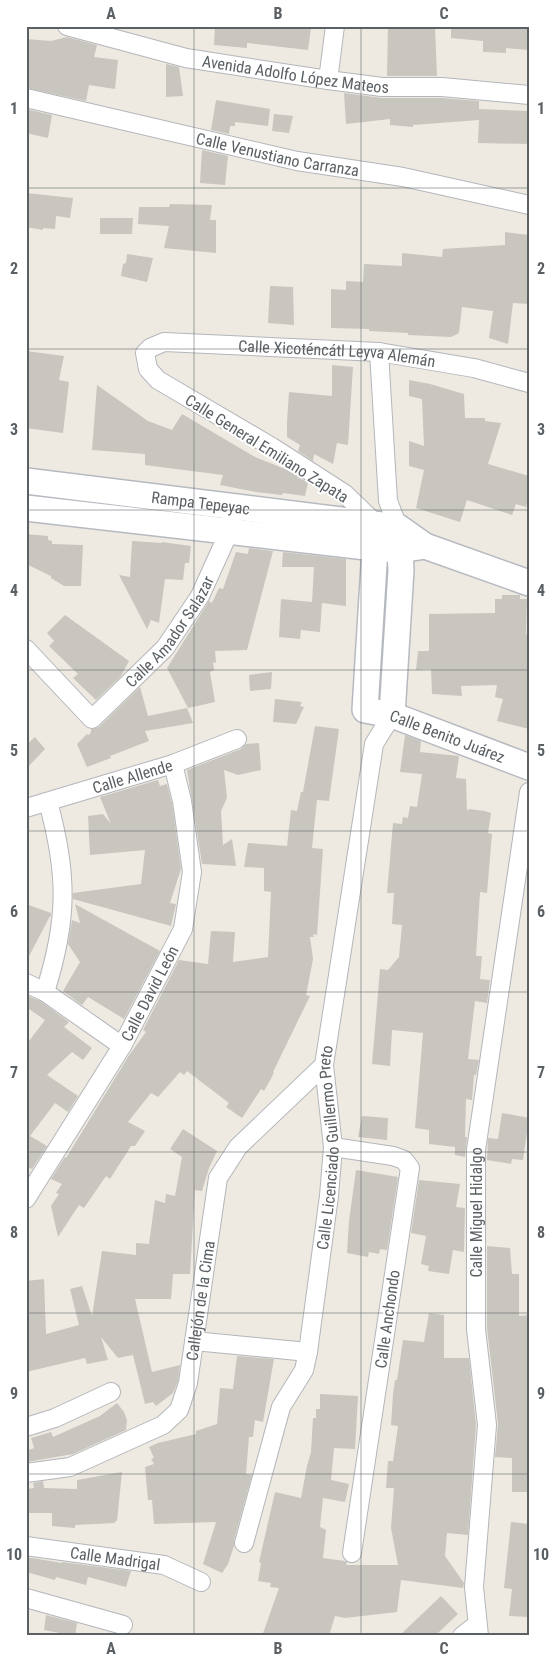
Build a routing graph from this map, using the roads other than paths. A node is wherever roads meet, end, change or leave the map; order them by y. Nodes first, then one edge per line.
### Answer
1 (67, 26) edge
2 (336, 26) edge
3 (328, 80) junction
4 (529, 95) edge
5 (26, 98) edge
6 (529, 205) edge
7 (379, 352) junction
8 (145, 353) joint
9 (529, 383) edge
10 (26, 481) edge
11 (235, 505) junction
12 (26, 508) edge
13 (229, 532) junction
14 (387, 537) junction
15 (529, 583) edge
16 (26, 648) edge
17 (366, 710) junction
18 (392, 715) junction
19 (237, 739) dead end
20 (374, 744) junction
21 (172, 764) junction
22 (529, 767) edge
23 (529, 792) edge
24 (48, 802) junction
25 (26, 808) edge
26 (26, 983) edge
27 (45, 992) junction
28 (122, 1046) junction
29 (324, 1065) junction
30 (333, 1147) junction
31 (26, 1199) edge
32 (194, 1342) junction
33 (308, 1352) junction
34 (111, 1392) dead end
35 (26, 1427) edge
36 (26, 1473) edge
37 (244, 1544) dead end
38 (26, 1546) edge
39 (352, 1553) dead end
40 (201, 1582) dead end
41 (26, 1598) edge
42 (123, 1625) dead end
43 (478, 1630) edge
44 (462, 1636) edge

1 - 3 street, Avenida Adolfo López Mateos
2 - 3 street
3 - 4 street, Avenida Adolfo López Mateos
5 - 6 street, Calle Venustiano Carranza
7 - 8 street, Calle Xicoténcátl Leyva Alemán
7 - 9 street, Calle Xicoténcátl Leyva Alemán
7 - 14 street, Calle Licenciado Guillermo Preto
8 - 14 street, Calle General Emiliano Zapata
10 - 11 main road, Rampa Tepeyac
11 - 13 street, Calle Amador Salazar
11 - 14 main road, Rampa Tepeyac
12 - 13 main road, Rampa Tepeyac
13 - 14 main road, Rampa Tepeyac
13 - 16 street, Calle Amador Salazar
14 - 15 main road
14 - 17 main road, Calle Licenciado Guillermo Preto
14 - 18 main road, Calle Licenciado Guillermo Preto
17 - 18 main road, Calle Benito Juárez
17 - 20 street, Calle Licenciado Guillermo Preto
18 - 20 street, Calle Licenciado Guillermo Preto
18 - 22 main road, Calle Benito Juárez
19 - 21 street, Calle Allende
20 - 29 street, Calle Licenciado Guillermo Preto
21 - 24 street, Calle Allende
21 - 28 street, Calle David León
23 - 43 street, Calle Miguel Hidalgo
24 - 25 street, Calle Allende
24 - 27 street
26 - 27 street
27 - 28 street
28 - 31 street, Calle David León
29 - 30 street, Calle Licenciado Guillermo Preto
29 - 32 street, Callejón de la Cima
30 - 33 street, Calle Licenciado Guillermo Preto
30 - 39 street, Calle Anchondo
32 - 33 street
32 - 36 street, Callejón de la Cima
33 - 37 street, Calle Licenciado Guillermo Preto
34 - 35 street
38 - 40 street, Calle Madrigal
41 - 42 street
43 - 44 street

